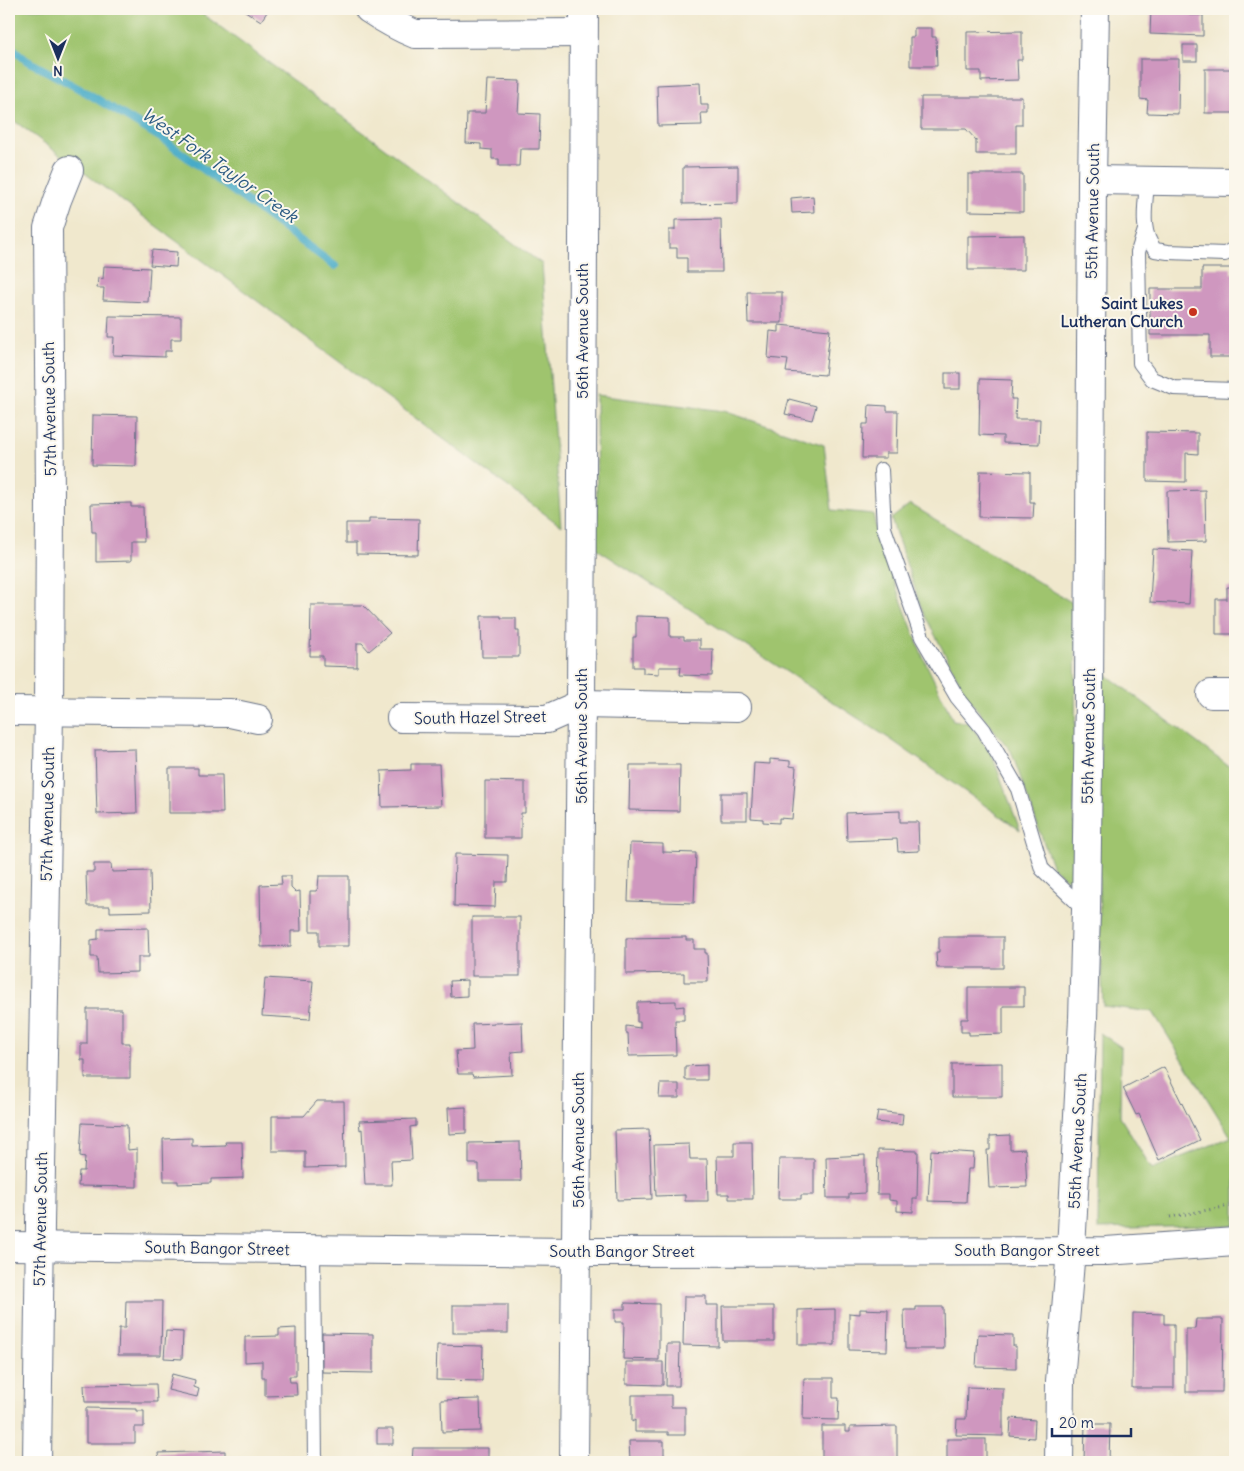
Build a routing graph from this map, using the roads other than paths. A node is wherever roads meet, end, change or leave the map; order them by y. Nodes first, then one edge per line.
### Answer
1 (370, 9) edge
2 (1095, 9) edge
3 (584, 21) edge
4 (69, 170) dead end
5 (1092, 180) junction
6 (1147, 181) junction
7 (1235, 182) edge
8 (1145, 230) junction
9 (1235, 248) edge
10 (1235, 390) edge
11 (881, 470) dead end
12 (581, 704) junction
13 (737, 707) dead end
14 (9, 711) edge
15 (49, 712) junction
16 (401, 718) dead end
17 (258, 719) dead end
18 (1086, 910) junction
19 (1235, 1242) edge
20 (9, 1246) edge
21 (39, 1246) junction
22 (313, 1249) junction
23 (1071, 1250) junction
24 (577, 1252) junction
25 (37, 1462) edge
26 (315, 1462) edge
27 (574, 1462) edge
28 (1059, 1462) edge

1 - 3 street
2 - 5 street, 55th Avenue South
3 - 12 street, 56th Avenue South
4 - 15 street, 57th Avenue South
5 - 6 street
5 - 18 street, 55th Avenue South
6 - 7 street
6 - 8 lane
8 - 9 lane
8 - 10 lane
11 - 18 lane
12 - 13 street, South Hazel Street
12 - 16 street, South Hazel Street
12 - 24 street, 56th Avenue South
14 - 15 street
15 - 17 street
15 - 21 street, 57th Avenue South
18 - 23 street, 55th Avenue South
19 - 23 street, South Bangor Street
20 - 21 street, South Bangor Street
21 - 22 street, South Bangor Street
21 - 25 street, 57th Avenue South
22 - 24 street, South Bangor Street
22 - 26 lane
23 - 24 street, South Bangor Street
23 - 28 street, 55th Avenue South
24 - 27 street, 56th Avenue South

